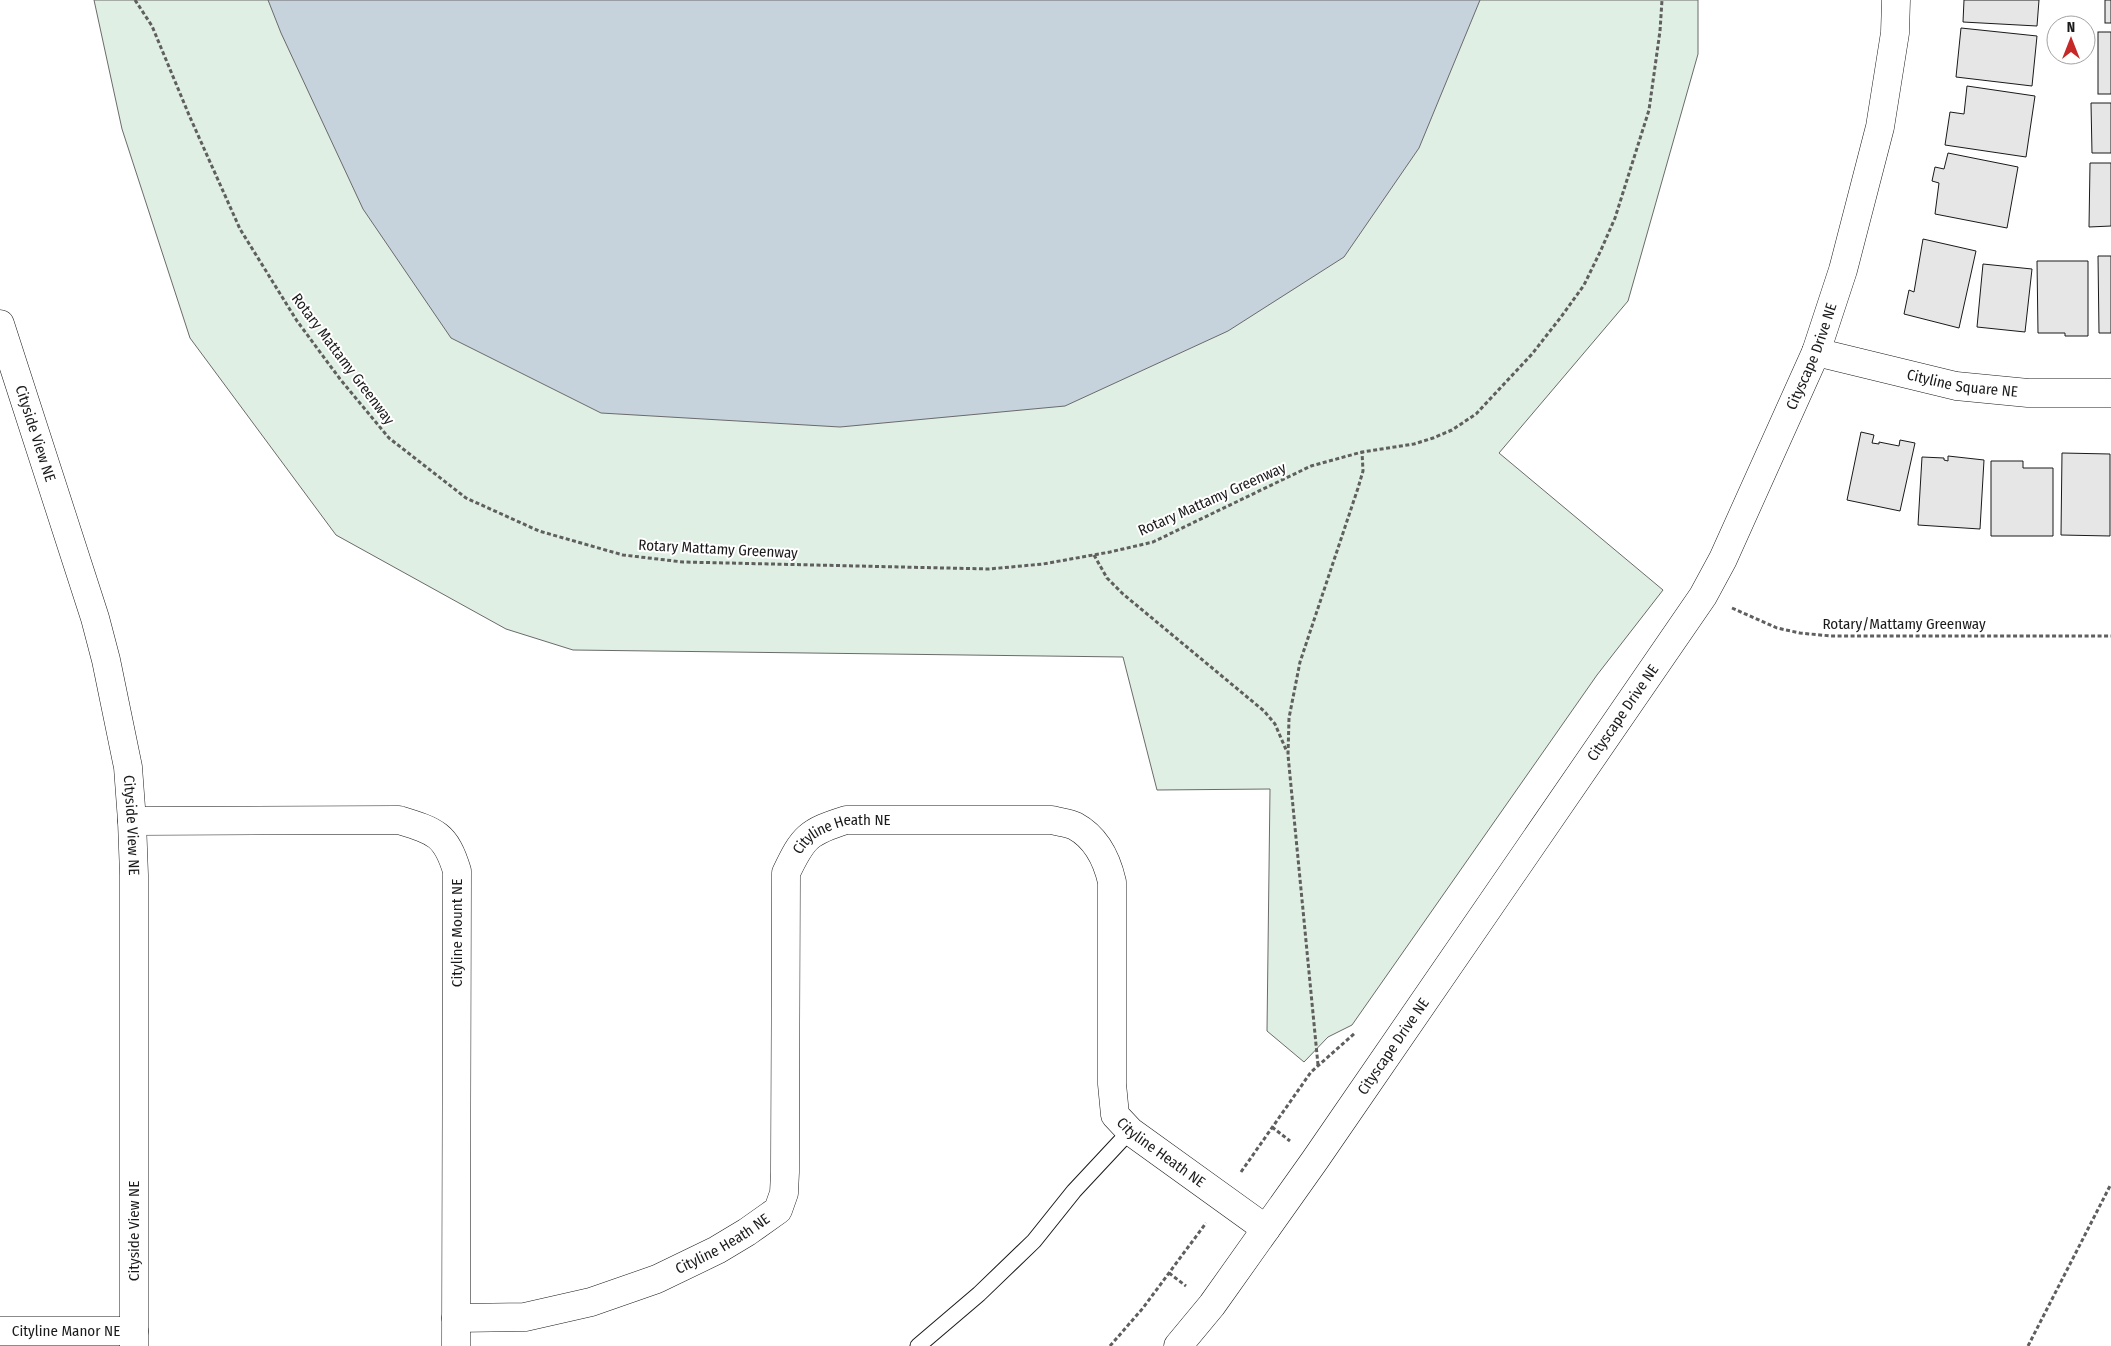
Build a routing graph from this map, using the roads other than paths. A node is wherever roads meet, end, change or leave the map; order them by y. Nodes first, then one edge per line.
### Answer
1 (1896, 0) edge
2 (0, 324) edge
3 (1816, 352) junction
4 (2111, 393) edge
5 (132, 821) junction
6 (1130, 1131) junction
7 (1266, 1229) junction
8 (456, 1318) junction
9 (0, 1331) edge
10 (134, 1338) edge
11 (456, 1346) edge
12 (918, 1346) edge
13 (1178, 1346) edge

1 - 3 street, Cityscape Drive NE
2 - 5 street, Cityside View NE
3 - 4 street, Cityline Square NE
3 - 7 street, Cityscape Drive NE
5 - 8 street, Cityline Mount NE
5 - 10 street, Cityside View NE
6 - 7 street, Cityline Heath NE
6 - 8 street, Cityline Heath NE
6 - 12 lane
7 - 13 street, Cityscape Drive NE
8 - 11 street, Cityline Mount NE
9 - 10 street, Cityline Manor NE

